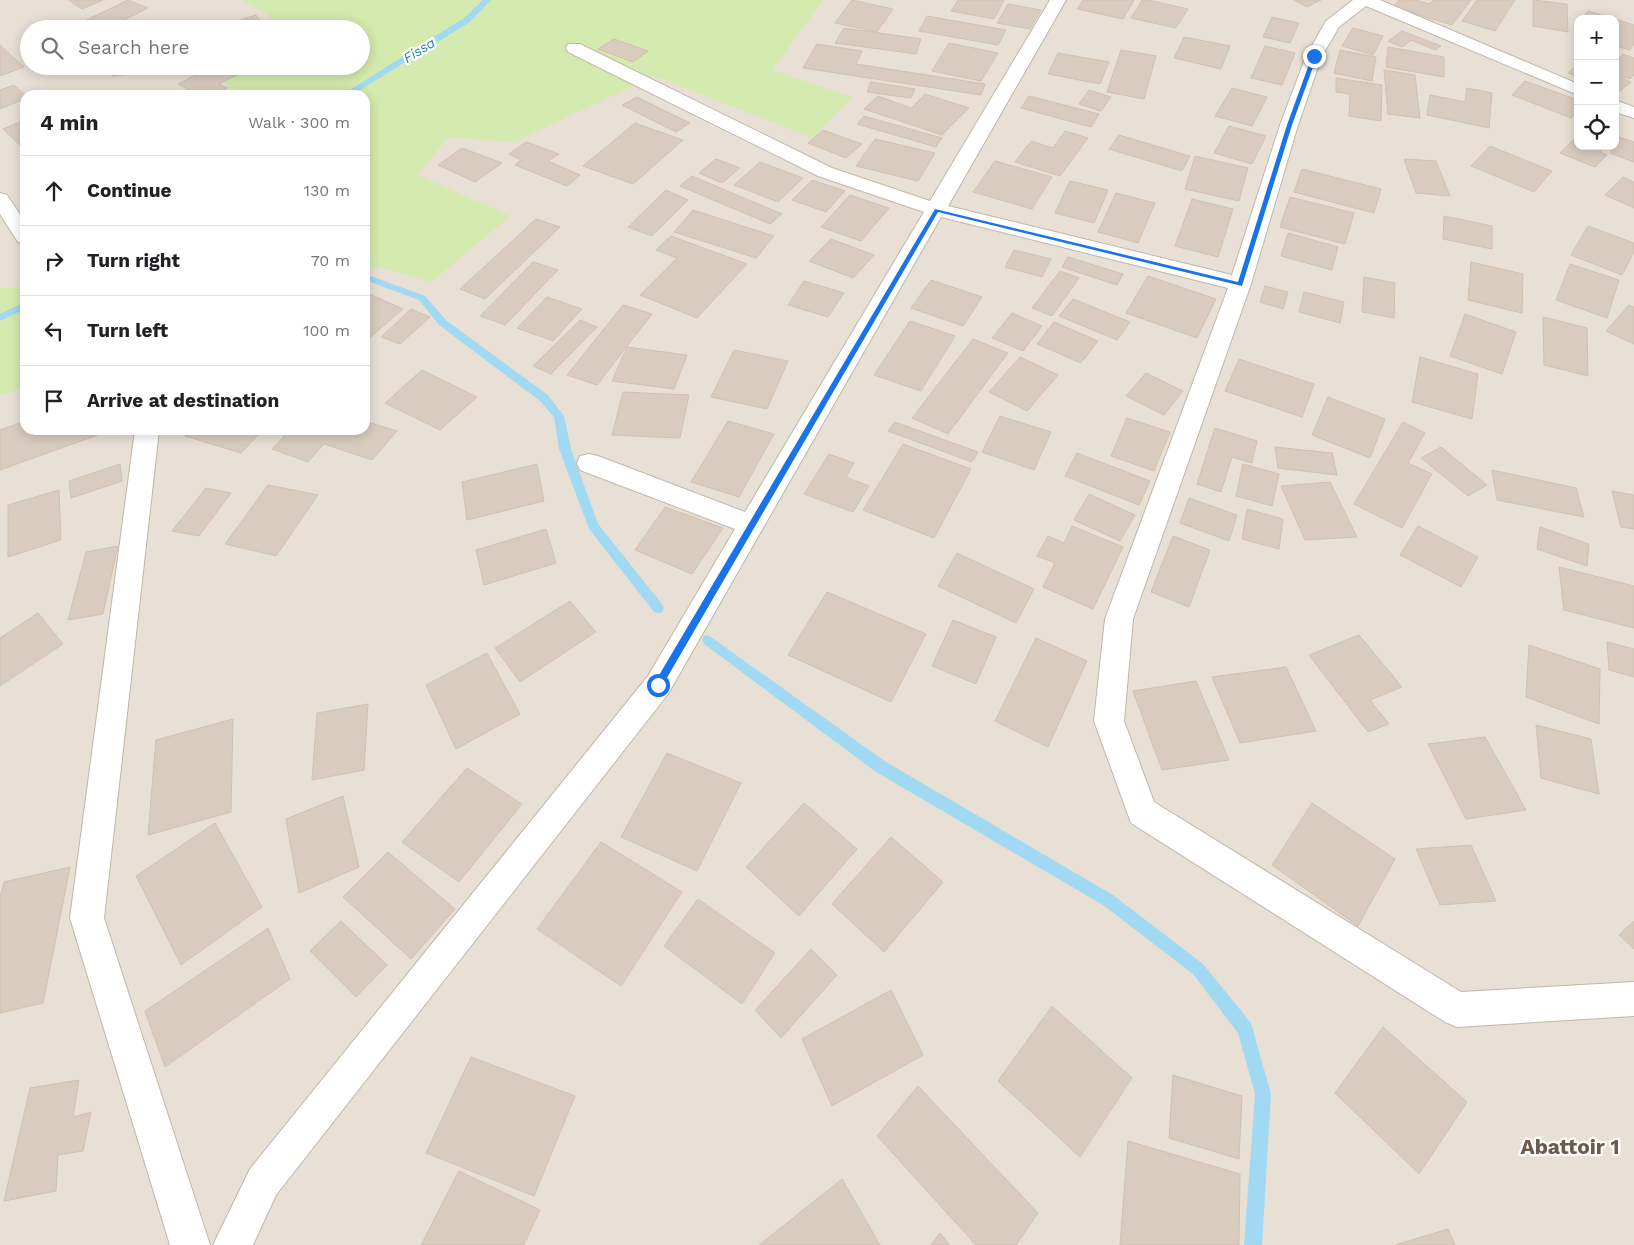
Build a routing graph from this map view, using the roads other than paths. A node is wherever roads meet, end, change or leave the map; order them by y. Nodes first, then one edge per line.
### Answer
1 (1058, 0) edge
2 (1364, 0) edge
3 (574, 48) dead end
4 (1574, 88) edge
5 (1619, 107) edge
6 (1634, 113) edge
7 (0, 199) edge
8 (937, 210) junction
9 (20, 229) edge
10 (1240, 284) junction
11 (146, 435) edge
12 (589, 463) dead end
13 (752, 525) junction
14 (1634, 999) edge
15 (190, 1245) edge
16 (233, 1245) edge

1 - 8 street
2 - 4 street
2 - 10 street
3 - 8 street
5 - 6 street
7 - 9 street
8 - 10 street
8 - 13 street
10 - 14 street
11 - 15 street
12 - 13 street
13 - 16 street

